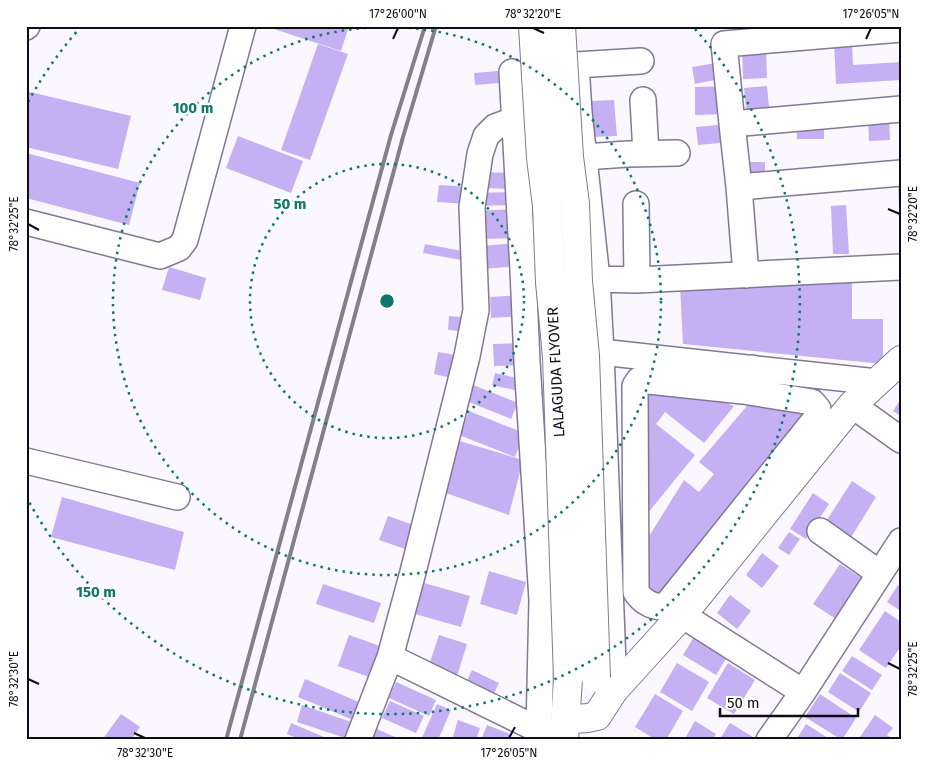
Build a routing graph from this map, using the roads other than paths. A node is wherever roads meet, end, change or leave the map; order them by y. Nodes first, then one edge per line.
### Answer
1 (244, 26) edge
2 (533, 26) edge
3 (561, 26) edge
4 (574, 26) edge
5 (901, 29) edge
6 (723, 35) edge
7 (641, 61) dead end
8 (576, 65) junction
9 (512, 72) dead end
10 (643, 100) dead end
11 (901, 109) edge
12 (579, 112) junction
13 (514, 120) junction
14 (732, 124) junction
15 (677, 153) dead end
16 (646, 154) junction
17 (584, 157) junction
18 (901, 173) edge
19 (739, 187) junction
20 (636, 204) dead end
21 (26, 222) edge
22 (901, 267) edge
23 (746, 275) junction
24 (597, 280) junction
25 (637, 280) junction
26 (601, 352) junction
27 (901, 360) edge
28 (747, 379) junction
29 (877, 382) junction
30 (852, 405) junction
31 (901, 440) edge
32 (26, 461) edge
33 (177, 498) dead end
34 (820, 531) dead end
35 (901, 541) edge
36 (880, 573) junction
37 (682, 615) junction
38 (390, 657) junction
39 (605, 684) junction
40 (803, 692) junction
41 (595, 728) edge
42 (539, 730) junction
43 (565, 734) edge
44 (358, 740) edge
45 (769, 740) edge

1 - 21 street
2 - 43 main road, LALAGUDA FLYOVER, bridge
3 - 39 main road, LALAGUDA FLYOVER, bridge
4 - 8 street
5 - 6 street
6 - 14 street
7 - 8 street
8 - 12 street
9 - 13 street
10 - 16 street
11 - 14 street
12 - 13 street
12 - 17 street
13 - 38 street
13 - 42 street
14 - 19 street
15 - 16 street
16 - 17 street
17 - 24 street
18 - 19 street
19 - 23 street
20 - 25 street
22 - 23 street
23 - 25 street
24 - 25 street
24 - 26 street
26 - 28 street
26 - 39 street
27 - 29 main road
28 - 28 street
28 - 29 street
29 - 30 main road
30 - 31 street
30 - 37 main road
32 - 33 street
34 - 36 street
35 - 36 street
36 - 40 street
37 - 39 main road
37 - 40 street
38 - 42 street
38 - 44 street
39 - 41 main road, LALAGUDA FLYOVER
40 - 45 street
41 - 43 main road
42 - 43 street

